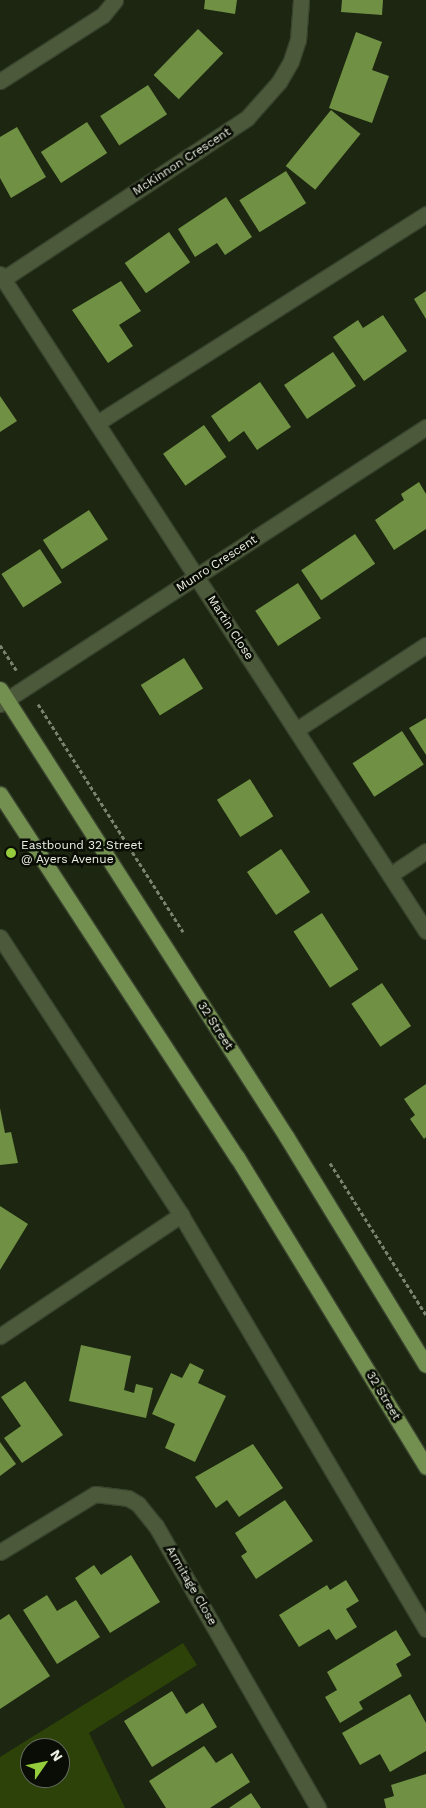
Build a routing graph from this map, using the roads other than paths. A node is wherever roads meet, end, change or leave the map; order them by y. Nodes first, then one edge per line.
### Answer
1 (115, 0) edge
2 (301, 0) edge
3 (0, 81) edge
4 (426, 214) edge
5 (2, 277) edge
6 (97, 423) junction
7 (426, 427) edge
8 (196, 577) junction
9 (426, 645) edge
10 (2, 698) edge
11 (296, 730) junction
12 (0, 794) edge
13 (426, 851) edge
14 (390, 875) junction
15 (426, 931) edge
16 (0, 937) edge
17 (181, 1215) junction
18 (0, 1336) edge
19 (426, 1365) edge
20 (426, 1467) edge
21 (0, 1552) edge
22 (426, 1629) edge
23 (318, 1808) edge

1 - 3 street
2 - 5 street, McKinnon Crescent
4 - 6 street
5 - 6 street, Martin Close
6 - 8 street, Martin Close
7 - 8 street, Munro Crescent
8 - 10 street, Munro Crescent
8 - 11 street, Martin Close
9 - 11 street
10 - 19 main road, 32 Street
11 - 14 street, Martin Close
12 - 20 main road, 32 Street
13 - 14 street
14 - 15 street, Martin Close
16 - 17 street
17 - 18 street
17 - 22 street
21 - 23 street, Armitage Close

